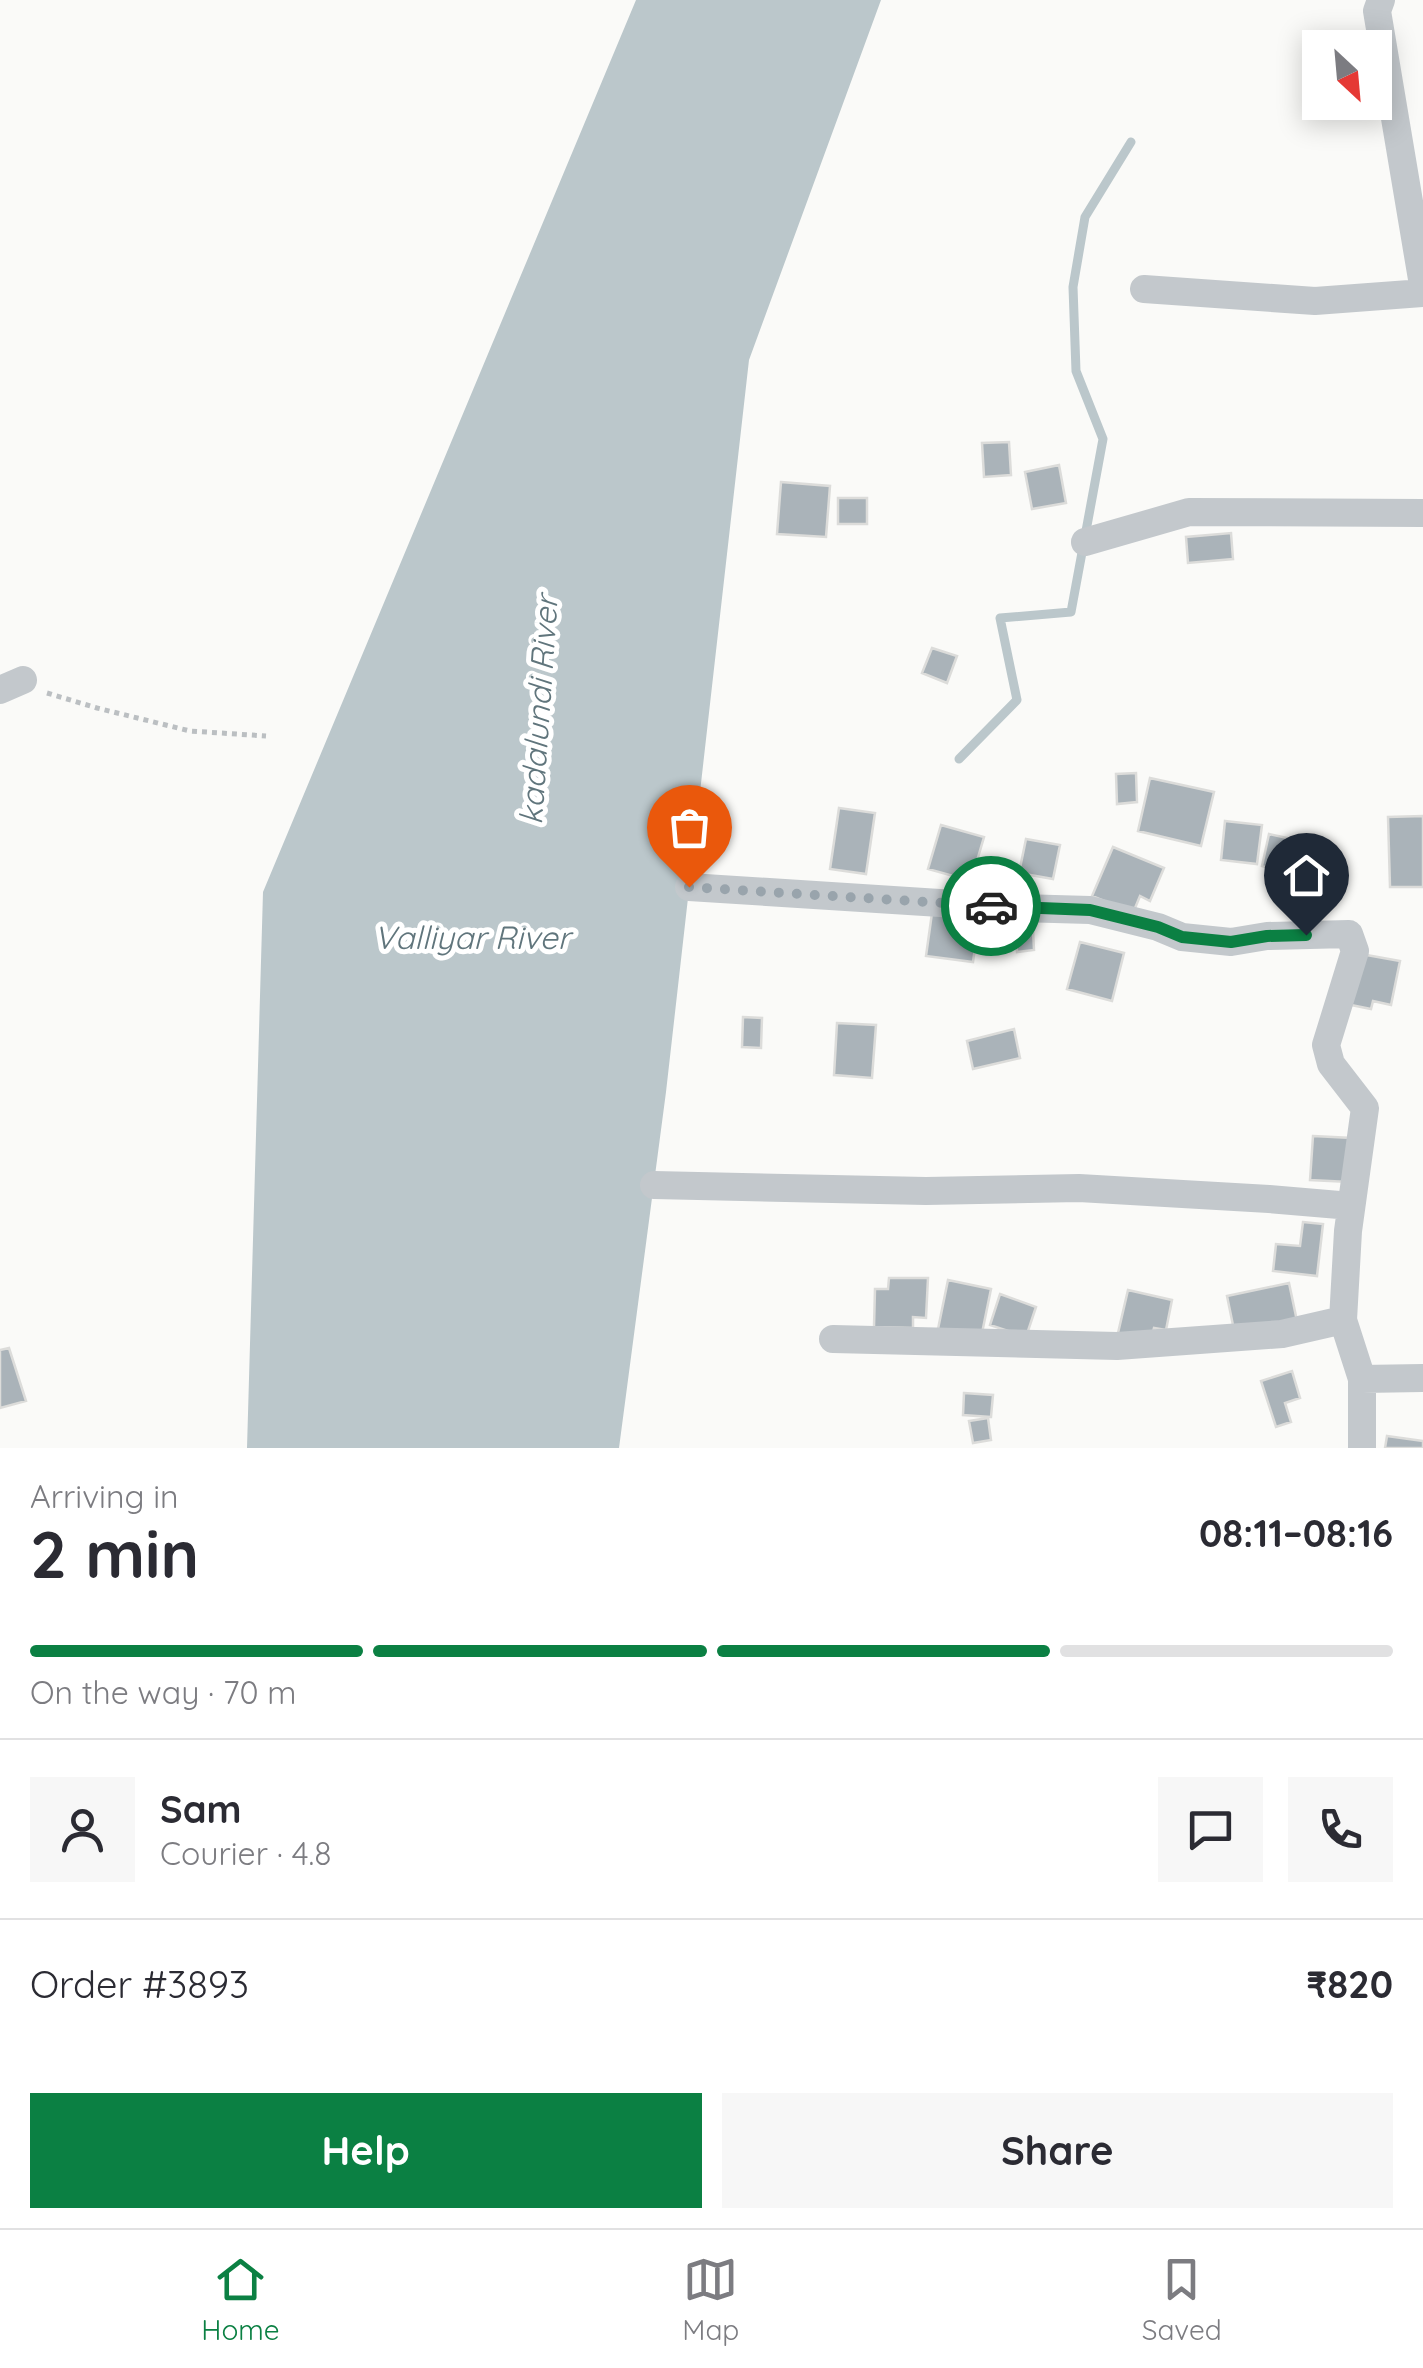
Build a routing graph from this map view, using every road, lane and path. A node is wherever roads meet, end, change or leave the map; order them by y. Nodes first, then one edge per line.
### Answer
1 (1380, 0) edge
2 (1423, 284) edge
3 (1144, 289) dead end
4 (1423, 293) edge
5 (1423, 513) edge
6 (1085, 542) dead end
7 (12, 685) edge
8 (266, 736) dead end
9 (689, 887) dead end
10 (654, 1185) dead end
11 (1351, 1206) junction
12 (1342, 1320) junction
13 (833, 1339) dead end
14 (1423, 1378) edge
15 (1362, 1379) junction
16 (1362, 1448) edge

1 - 2 street
3 - 4 street
5 - 6 street
7 - 8 path
9 - 11 street
10 - 11 street
11 - 12 street
12 - 13 street
12 - 15 street
14 - 15 street
15 - 16 street

